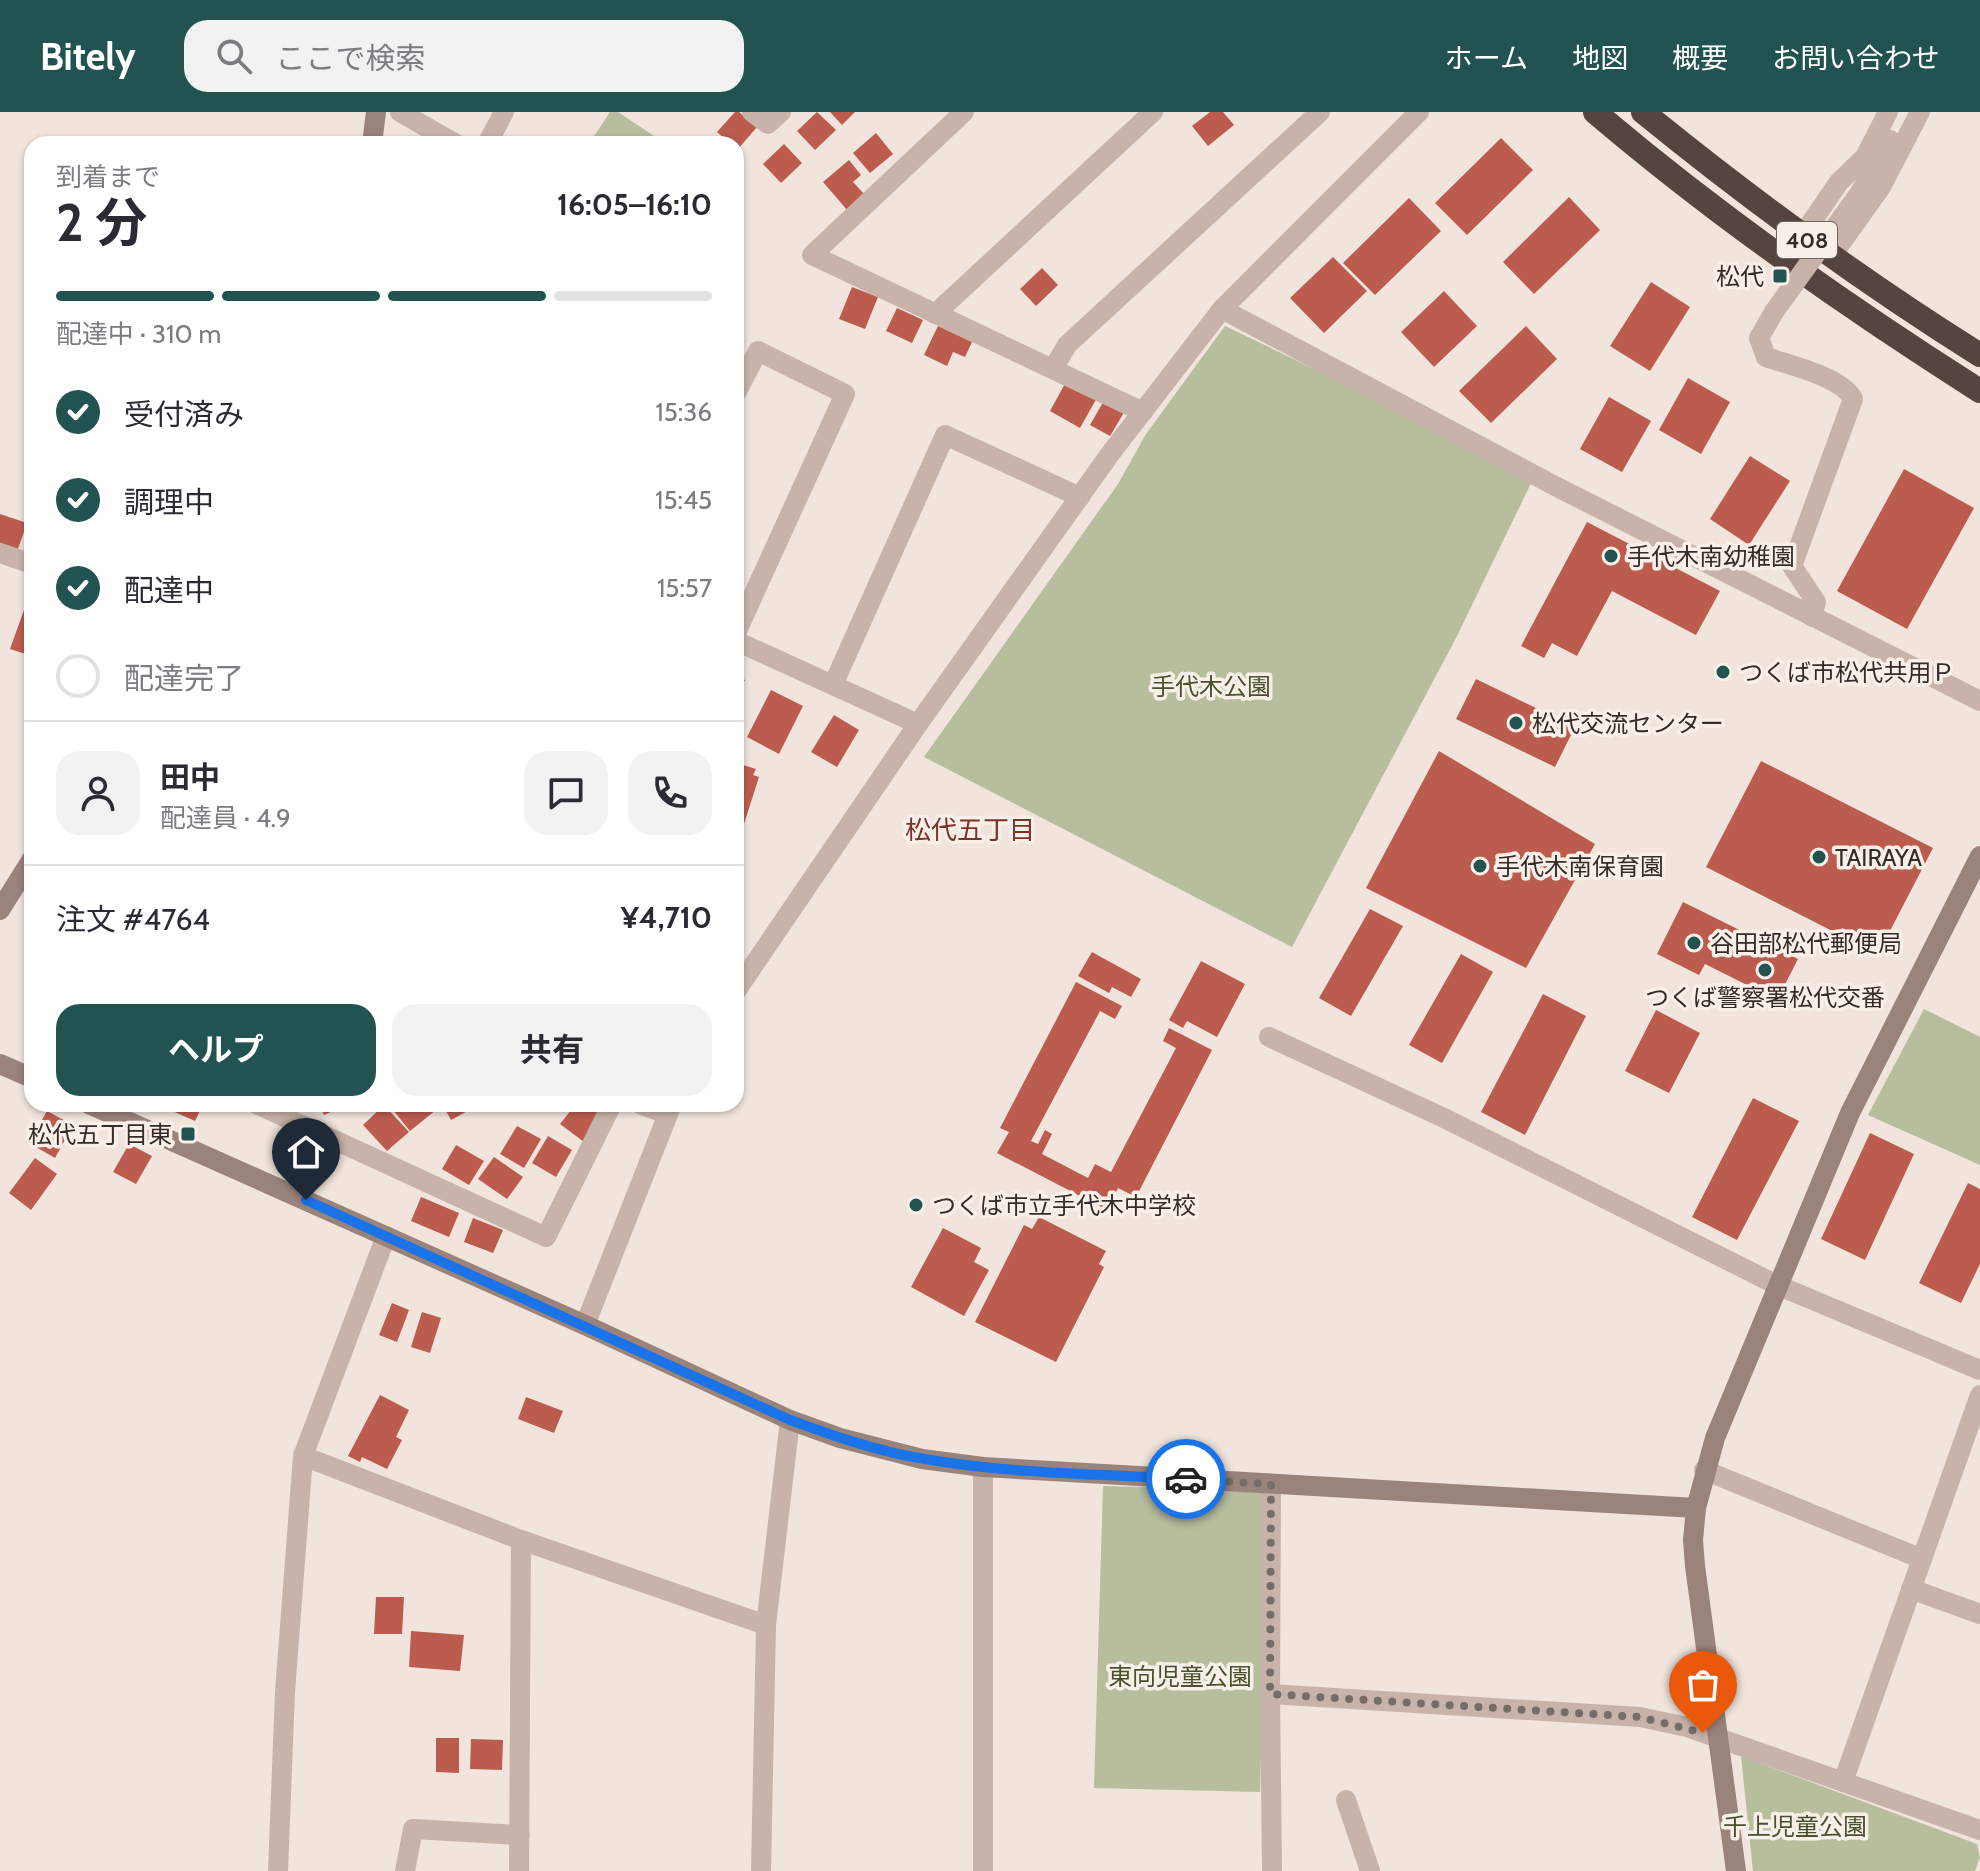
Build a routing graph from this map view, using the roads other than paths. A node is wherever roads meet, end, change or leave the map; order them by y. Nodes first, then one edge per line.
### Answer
1 (376, 112) edge
2 (400, 112) edge
3 (504, 112) edge
4 (752, 112) edge
5 (781, 112) edge
6 (964, 112) edge
7 (1153, 112) edge
8 (1320, 112) edge
9 (1595, 112) edge
10 (1643, 112) edge
11 (1888, 112) edge
12 (1905, 112) edge
13 (1920, 112) edge
14 (1411, 115) edge
15 (373, 136) edge
16 (442, 136) edge
17 (491, 136) edge
18 (1802, 236) junction
19 (1831, 257) junction
20 (1222, 309) junction
21 (935, 314) junction
22 (1980, 355) edge
23 (1053, 369) junction
24 (744, 378) edge
25 (1980, 391) edge
26 (1143, 412) junction
27 (1080, 497) junction
28 (0, 553) edge
29 (24, 561) edge
30 (744, 615) edge
31 (1812, 617) junction
32 (744, 645) edge
33 (833, 685) junction
34 (1980, 701) edge
35 (918, 724) junction
36 (1980, 856) edge
37 (24, 872) edge
38 (0, 910) edge
39 (744, 979) edge
40 (1269, 1037) dead end
41 (0, 1064) edge
42 (24, 1074) edge
43 (110, 1112) edge
44 (273, 1112) edge
45 (608, 1112) edge
46 (668, 1112) edge
47 (386, 1236) junction
48 (1777, 1285) junction
49 (585, 1325) junction
50 (1980, 1370) edge
51 (1980, 1395) edge
52 (790, 1420) junction
53 (303, 1456) junction
54 (983, 1467) junction
55 (1704, 1470) junction
56 (1271, 1484) junction
57 (1696, 1508) junction
58 (521, 1540) junction
59 (1922, 1559) junction
60 (1911, 1589) junction
61 (1980, 1614) edge
62 (766, 1625) junction
63 (1270, 1694) junction
64 (1719, 1738) junction
65 (1843, 1782) junction
66 (1346, 1800) dead end
67 (1980, 1830) edge
68 (520, 1835) junction
69 (278, 1871) edge
70 (405, 1871) edge
71 (519, 1871) edge
72 (761, 1871) edge
73 (983, 1871) edge
74 (1272, 1871) edge
75 (1370, 1871) edge
76 (1736, 1871) edge

1 - 15 street
2 - 16 street
3 - 17 street
4 - 5 street
6 - 21 street
7 - 21 street
8 - 23 street
9 - 25 highway, 408
10 - 18 highway, 408
11 - 18 street
12 - 31 street, bridge
13 - 19 street
14 - 20 street
18 - 19 highway, 408
19 - 22 highway, 408
20 - 26 street
20 - 31 street
21 - 23 street
23 - 26 street
24 - 30 street
26 - 27 street
27 - 33 street
27 - 35 street
28 - 29 street
31 - 34 street
32 - 33 street
33 - 35 street
35 - 39 street
36 - 48 street
37 - 38 street
40 - 48 street
41 - 42 street
43 - 47 street
44 - 45 street
46 - 49 street
47 - 49 street
47 - 53 street
48 - 50 street
48 - 55 street
49 - 52 street
51 - 59 street
52 - 54 street
52 - 62 street
53 - 58 street
53 - 69 street
54 - 56 street
54 - 73 street
55 - 57 street
55 - 59 street
56 - 57 street
56 - 63 street
57 - 64 street
58 - 62 street
58 - 68 street
59 - 60 street
60 - 61 street
60 - 65 street
62 - 72 street
63 - 64 street
63 - 74 street
64 - 65 street
64 - 76 street
65 - 67 street
66 - 75 street
68 - 70 street
68 - 71 street

